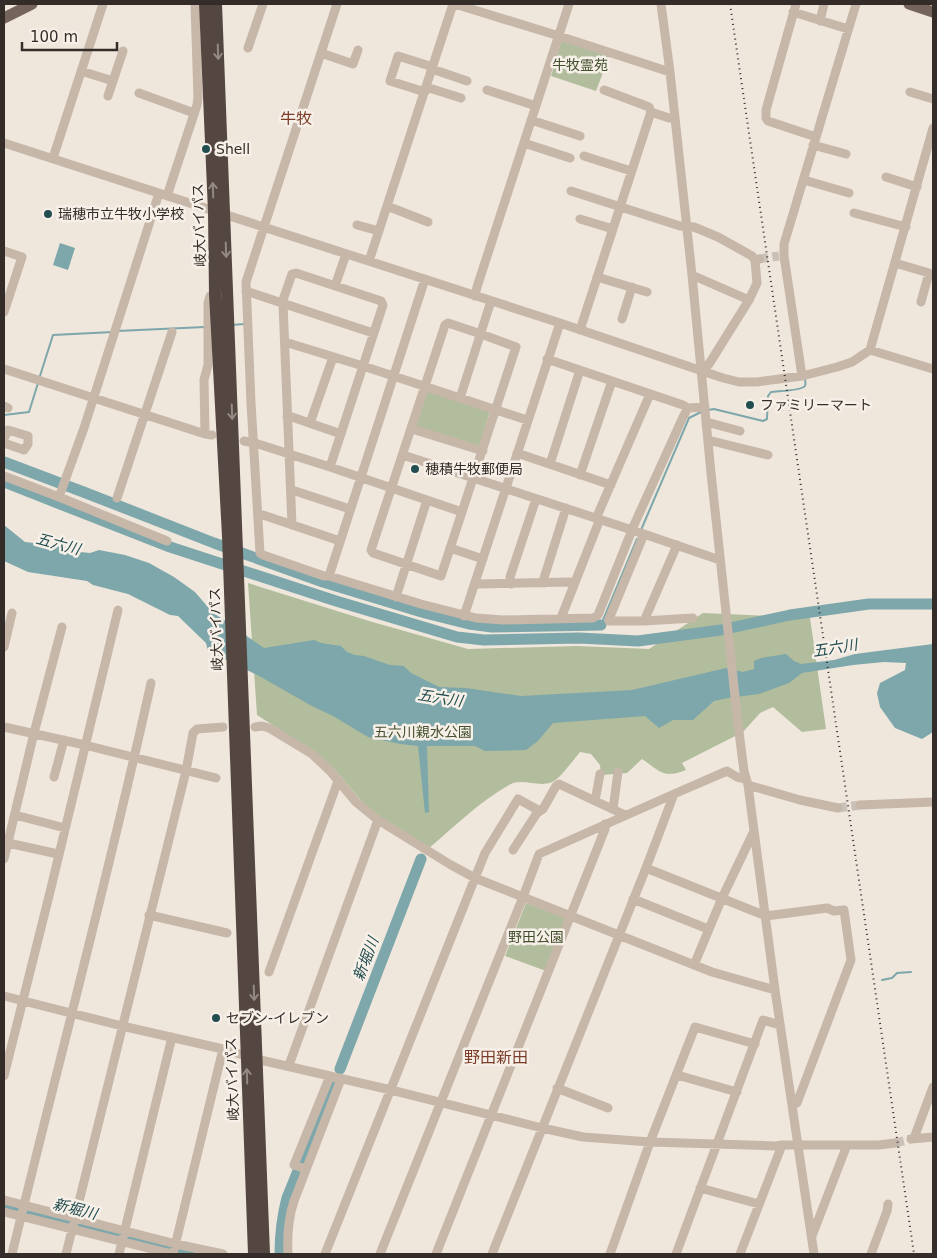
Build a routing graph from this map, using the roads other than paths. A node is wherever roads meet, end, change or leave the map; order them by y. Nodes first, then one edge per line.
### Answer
1 (32, 4) edge
2 (104, 4) edge
3 (195, 4) edge
4 (206, 4) edge
5 (216, 4) edge
6 (263, 4) edge
7 (337, 4) edge
8 (454, 4) edge
9 (569, 4) edge
10 (661, 4) edge
11 (824, 4) edge
12 (856, 4) edge
13 (912, 4) edge
14 (795, 8) edge
15 (933, 12) edge
16 (4, 18) edge
17 (820, 20) junction
18 (848, 29) junction
19 (559, 36) junction
20 (248, 48) dead end
21 (358, 50) dead end
22 (123, 51) dead end
23 (321, 53) junction
24 (432, 68) junction
25 (81, 71) junction
26 (670, 72) junction
27 (112, 81) junction
28 (467, 81) dead end
29 (425, 90) junction
30 (487, 90) dead end
31 (604, 90) dead end
32 (142, 92) dead end
33 (910, 92) dead end
34 (108, 96) dead end
35 (461, 98) dead end
36 (933, 99) edge
37 (536, 106) junction
38 (651, 112) junction
39 (194, 113) junction
40 (675, 118) junction
41 (531, 120) junction
42 (933, 128) edge
43 (580, 136) dead end
44 (814, 142) junction
45 (4, 143) edge
46 (524, 143) junction
47 (846, 154) dead end
48 (584, 156) dead end
49 (53, 158) junction
50 (570, 158) dead end
51 (631, 171) junction
52 (886, 177) dead end
53 (804, 180) junction
54 (917, 187) junction
55 (570, 191) dead end
56 (850, 193) dead end
57 (163, 194) junction
58 (388, 206) junction
59 (620, 207) junction
60 (219, 213) junction
61 (854, 213) dead end
62 (580, 219) dead end
63 (428, 222) dead end
64 (357, 224) dead end
65 (265, 227) junction
66 (686, 227) junction
67 (906, 227) junction
68 (613, 229) junction
69 (379, 231) junction
70 (4, 251) edge
71 (346, 254) junction
72 (369, 261) junction
73 (895, 263) junction
74 (692, 275) junction
75 (597, 277) junction
76 (425, 279) junction
77 (335, 286) junction
78 (632, 287) junction
79 (246, 292) junction
80 (647, 292) dead end
81 (215, 294) junction
82 (475, 296) junction
83 (749, 300) junction
84 (492, 301) junction
85 (920, 302) dead end
86 (283, 304) junction
87 (4, 312) edge
88 (622, 319) dead end
89 (560, 323) junction
90 (580, 330) junction
91 (172, 332) dead end
92 (373, 333) junction
93 (481, 334) junction
94 (284, 342) junction
95 (870, 350) junction
96 (332, 357) junction
97 (547, 359) junction
98 (363, 366) junction
99 (4, 369) edge
100 (933, 369) edge
101 (580, 370) junction
102 (702, 371) junction
103 (393, 376) junction
104 (802, 376) junction
105 (612, 381) junction
106 (425, 387) junction
107 (650, 394) junction
108 (93, 398) junction
109 (460, 398) junction
110 (705, 407) junction
111 (688, 408) junction
112 (495, 410) junction
113 (145, 414) junction
114 (287, 417) junction
115 (527, 420) junction
116 (310, 423) junction
117 (706, 424) junction
118 (412, 428) junction
119 (740, 431) dead end
120 (341, 434) junction
121 (244, 441) dead end
122 (708, 441) junction
123 (254, 443) junction
124 (482, 451) junction
125 (517, 453) junction
126 (288, 454) junction
127 (403, 455) junction
128 (768, 455) dead end
129 (550, 464) junction
130 (330, 467) junction
131 (580, 474) junction
132 (4, 476) edge
133 (360, 478) junction
134 (474, 478) junction
135 (611, 485) junction
136 (392, 488) junction
137 (506, 488) junction
138 (290, 491) junction
139 (59, 496) junction
140 (117, 498) dead end
141 (536, 498) junction
142 (427, 500) junction
143 (566, 508) junction
144 (350, 509) junction
145 (462, 512) junction
146 (258, 515) junction
147 (598, 519) junction
148 (292, 525) junction
149 (632, 530) junction
150 (644, 534) junction
151 (232, 536) junction
152 (167, 541) dead end
153 (340, 541) junction
154 (677, 545) junction
155 (450, 548) junction
156 (483, 559) junction
157 (720, 560) junction
158 (406, 564) junction
159 (329, 576) junction
160 (475, 583) junction
161 (544, 583) junction
162 (574, 583) junction
163 (511, 584) junction
164 (396, 596) junction
165 (118, 610) dead end
166 (12, 613) dead end
167 (464, 616) junction
168 (561, 618) junction
169 (693, 618) dead end
170 (644, 621) junction
171 (62, 627) dead end
172 (4, 647) edge
173 (151, 683) dead end
174 (4, 727) edge
175 (223, 727) dead end
176 (256, 727) dead end
177 (34, 733) junction
178 (64, 740) junction
179 (84, 745) junction
180 (134, 758) junction
181 (186, 771) junction
182 (618, 772) dead end
183 (600, 774) dead end
184 (54, 777) dead end
185 (216, 778) dead end
186 (338, 781) junction
187 (747, 782) junction
188 (674, 794) junction
189 (595, 801) junction
190 (933, 802) edge
191 (860, 805) tunnel mouth
192 (838, 808) tunnel mouth
193 (613, 809) junction
194 (540, 811) junction
195 (14, 815) junction
196 (625, 815) junction
197 (378, 820) junction
198 (605, 824) junction
199 (65, 828) junction
200 (754, 830) junction
201 (8, 843) junction
202 (513, 850) dead end
203 (58, 854) junction
204 (4, 859) edge
205 (646, 868) junction
206 (475, 878) junction
207 (523, 898) junction
208 (722, 898) junction
209 (633, 899) junction
210 (150, 915) junction
211 (765, 915) junction
212 (570, 916) junction
213 (708, 930) junction
214 (227, 932) dead end
215 (619, 935) junction
216 (694, 965) junction
217 (268, 972) dead end
218 (775, 990) junction
219 (4, 996) edge
220 (22, 1001) junction
221 (72, 1013) junction
222 (780, 1025) junction
223 (122, 1026) junction
224 (172, 1037) junction
225 (755, 1044) junction
226 (223, 1049) junction
227 (251, 1057) junction
228 (289, 1065) junction
229 (677, 1075) junction
230 (4, 1076) edge
231 (330, 1076) junction
232 (341, 1079) junction
233 (933, 1087) edge
234 (557, 1088) junction
235 (392, 1090) junction
236 (737, 1092) junction
237 (441, 1102) junction
238 (797, 1103) dead end
239 (608, 1108) dead end
240 (492, 1115) junction
241 (542, 1128) junction
242 (933, 1137) edge
243 (650, 1142) junction
244 (894, 1143) tunnel mouth
245 (717, 1144) junction
246 (782, 1145) junction
247 (798, 1145) junction
248 (847, 1145) junction
249 (306, 1169) junction
250 (700, 1188) junction
251 (4, 1200) edge
252 (759, 1204) junction
253 (888, 1204) dead end
254 (22, 1211) junction
255 (4, 1212) edge
256 (74, 1224) junction
257 (124, 1236) junction
258 (812, 1240) junction
259 (174, 1250) edge
260 (259, 1251) edge
261 (12, 1254) edge
262 (66, 1254) edge
263 (119, 1254) edge
264 (223, 1254) edge
265 (285, 1254) edge
266 (325, 1254) edge
267 (380, 1254) edge
268 (436, 1254) edge
269 (492, 1254) edge
270 (610, 1254) edge
271 (676, 1254) edge
272 (740, 1254) edge
273 (807, 1254) edge
274 (814, 1254) edge
275 (871, 1254) edge

1 - 16 main road
2 - 25 street
3 - 39 street
60 -> 4 highway, 岐大バイパス
5 -> 60 highway, 岐大バイパス
6 - 20 street
7 - 23 street
8 - 19 street
8 - 24 street
9 - 19 street
10 - 26 street
11 - 17 street
12 - 18 street
13 - 15 main road
14 - 17 street
14 - 44 street
17 - 18 street
18 - 44 street
19 - 26 street
19 - 37 street
21 - 23 street
22 - 27 street
23 - 65 street
24 - 28 street
24 - 29 street
24 - 29 street
25 - 27 street
25 - 49 street
26 - 40 street
27 - 34 street
29 - 35 street
29 - 58 street
30 - 37 street
31 - 38 street
32 - 39 street
33 - 36 street
37 - 41 street
38 - 40 street
38 - 51 street
39 - 57 street
40 - 66 street
41 - 43 street
41 - 46 street
42 - 54 street
44 - 47 street
44 - 53 street
45 - 49 street
46 - 50 street
46 - 82 street
48 - 51 street
49 - 57 street
51 - 59 street
52 - 54 street
53 - 56 street
53 - 104 street
54 - 67 street
55 - 59 street
57 - 60 street
57 - 108 street
58 - 63 street
58 - 69 street
59 - 66 street
59 - 68 street
60 - 65 street
60 - 81 highway, 岐大バイパス
60 -> 151 highway, 岐大バイパス
61 - 67 street
62 - 68 street
64 - 69 street
65 - 71 street
65 - 79 street
66 - 74 street
66 - 83 street
67 - 73 street
68 - 75 street
69 - 72 street
70 - 87 street
71 - 72 street
71 - 77 street
72 - 76 street
73 - 85 street
73 - 95 street
74 - 83 street
74 - 102 street
75 - 78 street
75 - 90 street
76 - 82 street
76 - 103 street
77 - 86 street
77 - 92 street
78 - 80 street
78 - 88 street
79 - 86 street
79 - 123 street
81 - 113 street
81 - 151 highway, 岐大バイパス
82 - 84 street
83 - 102 street
84 - 89 street
84 - 93 street
86 - 92 street
86 - 94 street
89 - 90 street
89 - 97 street
90 - 102 street
91 - 113 street
92 - 98 street
93 - 106 street
93 - 109 street
93 - 112 street
94 - 96 street
94 - 114 street
95 - 100 street
95 - 104 street
96 - 98 street
96 - 116 street
97 - 101 street
97 - 115 street
98 - 103 street
98 - 120 street
99 - 108 street
101 - 105 street
101 - 129 street
102 - 104 street
102 - 110 street
103 - 106 street
103 - 133 street
105 - 107 street
105 - 131 street
106 - 109 street
106 - 118 street
107 - 111 street
107 - 135 street
108 - 113 street
108 - 139 street
109 - 112 street
110 - 111 street
110 - 117 street
111 - 149 street
112 - 115 street
112 - 124 street
113 - 140 street
114 - 116 street
114 - 126 street
115 - 125 street
116 - 120 street
117 - 119 street
117 - 122 street
118 - 124 street
118 - 127 street
120 - 130 street
121 - 123 street
122 - 128 street
122 - 157 street
123 - 126 street
123 - 146 street
124 - 134 street
125 - 129 street
125 - 137 street
126 - 130 street
126 - 138 street
127 - 134 street
127 - 136 street
129 - 131 street
130 - 133 street
131 - 135 street
132 - 139 street
133 - 136 street
133 - 144 street
134 - 137 street
134 - 145 street
135 - 147 street
136 - 142 street
136 - 158 street
137 - 141 street
137 - 156 street
138 - 144 street
138 - 148 street
139 - 152 street
141 - 143 street
141 - 163 street
142 - 145 street
142 - 158 street
143 - 147 street
143 - 161 street
144 - 153 street
145 - 155 street
146 - 148 street
146 - 159 street
147 - 149 street
147 - 162 street
148 - 153 street
149 - 150 street
149 - 168 street
150 - 154 street
150 - 170 street
151 - 227 highway, 岐大バイパス
153 - 159 street
154 - 157 street
154 - 170 street
155 - 156 street
155 - 158 street
156 - 160 street
157 - 187 street
158 - 164 street
159 - 164 street
160 - 163 street
160 - 167 street
161 - 162 street
161 - 163 street
162 - 168 street
164 - 167 street
165 - 179 street
166 - 172 street
167 - 168 street
169 - 170 street
171 - 177 street
173 - 180 street
174 - 177 street
175 - 181 street
176 - 186 street
177 - 178 street
177 - 195 street
178 - 179 street
178 - 184 street
179 - 180 street
179 - 199 street
180 - 181 street
180 - 221 street
181 - 185 street
181 - 210 street
182 - 193 street
183 - 189 street
186 - 197 street
186 - 217 street
187 - 188 street
187 - 192 street
187 - 200 street
188 - 196 street
188 - 205 street
189 - 193 street
189 - 194 street
190 - 191 street
193 - 196 street
194 - 202 street
194 - 206 street
195 - 199 street
195 - 201 street
196 - 198 street
197 - 206 street
197 - 228 street
198 - 207 street
198 - 212 street
199 - 203 street
200 - 208 street
200 - 211 street
201 - 203 street
201 - 204 street
203 - 220 street
205 - 208 street
205 - 209 street
206 - 207 street
206 - 235 street
207 - 212 street
207 - 237 street
208 - 211 street
208 - 213 street
209 - 213 street
209 - 215 street
210 - 214 street
210 - 223 street
211 - 218 street
211 - 238 street
212 - 215 street
212 - 240 street
213 - 216 street
215 - 216 street
215 - 234 street
216 - 218 street
218 - 222 street
219 - 220 street
220 - 221 street
220 - 230 street
221 - 223 street
221 - 254 street
222 - 225 street
222 - 247 street
223 - 224 street
223 - 256 street
224 - 226 street
224 - 257 street
225 - 229 street
225 - 236 street
226 - 227 street
226 - 259 street
227 - 228 street
227 - 260 highway, 岐大バイパス
228 - 231 street
229 - 236 street
229 - 243 street
231 - 232 street
231 - 249 street
232 - 235 street
232 - 249 street
233 - 242 street
234 - 239 street
234 - 241 street
235 - 237 street
235 - 266 street
236 - 245 street
237 - 240 street
237 - 267 street
240 - 241 street
240 - 268 street
241 - 243 street
241 - 269 street
243 - 245 street
243 - 270 street
244 - 248 street
245 - 246 street
245 - 250 street
246 - 247 street
246 - 252 street
247 - 248 street
247 - 258 street
248 - 258 street
249 - 265 street
250 - 252 street
250 - 271 street
251 - 254 street
252 - 272 street
253 - 275 street
254 - 255 street
254 - 256 street
254 - 261 street
256 - 257 street
256 - 262 street
257 - 259 street
257 - 263 street
258 - 273 street
258 - 274 street
259 - 264 street

